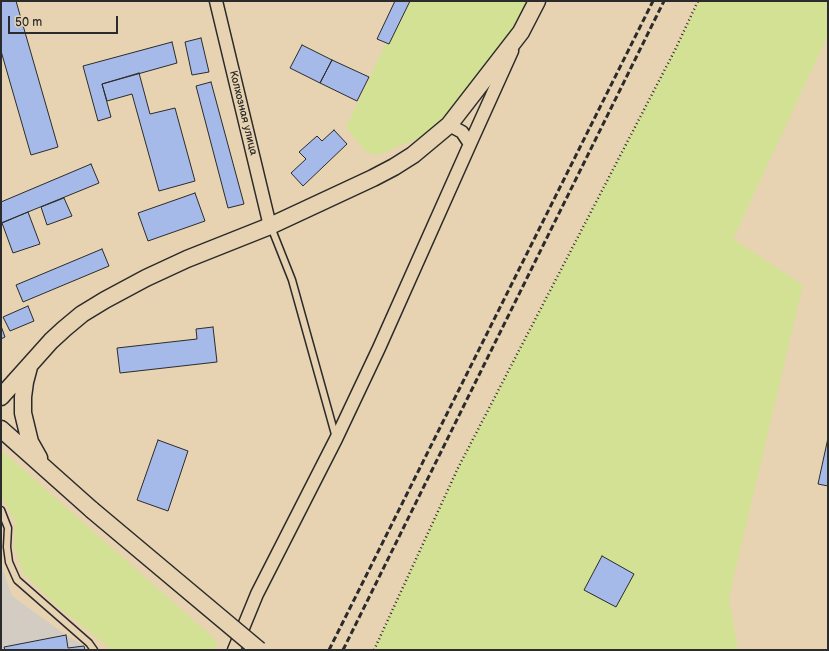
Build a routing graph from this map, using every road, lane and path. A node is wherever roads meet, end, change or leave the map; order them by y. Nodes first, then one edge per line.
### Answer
1 (216, 1) edge
2 (537, 1) edge
3 (698, 1) edge
4 (521, 32) junction
5 (449, 125) junction
6 (470, 144) junction
7 (270, 226) junction
8 (30, 364) junction
9 (1, 397) edge
10 (1, 430) edge
11 (336, 438) junction
12 (43, 467) junction
13 (1, 510) edge
14 (94, 650) edge
15 (234, 650) edge
16 (259, 650) edge
17 (374, 650) edge

1 - 7 street, Колхозная улица
2 - 4 street
3 - 17 path
4 - 5 street
4 - 6 street
5 - 6 street
5 - 7 street
6 - 11 street
7 - 8 street
7 - 11 lane
8 - 9 street
8 - 12 street
10 - 12 street
11 - 15 street
12 - 16 street, bridge
13 - 14 lane

